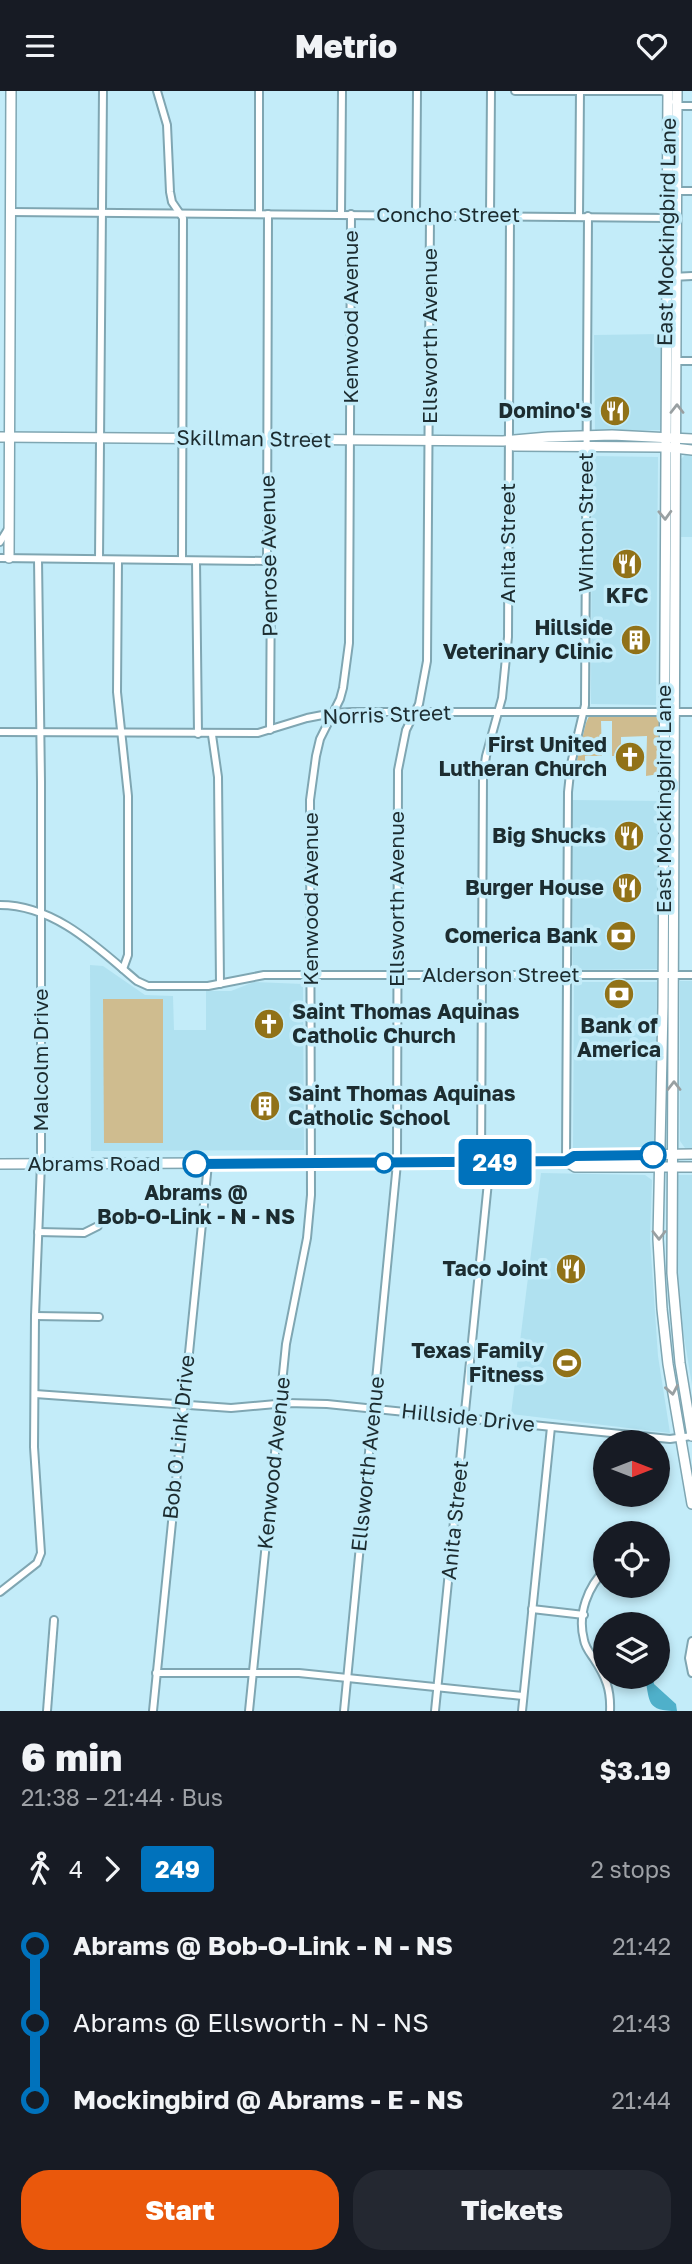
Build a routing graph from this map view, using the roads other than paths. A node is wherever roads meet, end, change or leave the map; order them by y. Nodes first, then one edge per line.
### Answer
1 (11, 91) edge
2 (103, 91) edge
3 (157, 91) edge
4 (259, 91) edge
5 (342, 91) edge
6 (417, 91) edge
7 (491, 91) edge
8 (515, 91) edge
9 (580, 91) edge
10 (668, 91) edge
11 (677, 91) edge
12 (677, 106) junction
13 (692, 106) edge
14 (672, 191) junction
15 (692, 191) edge
16 (10, 212) junction
17 (103, 212) junction
18 (181, 213) junction
19 (268, 213) junction
20 (259, 214) junction
21 (341, 214) junction
22 (351, 214) junction
23 (416, 214) junction
24 (430, 215) junction
25 (490, 215) junction
26 (510, 215) junction
27 (579, 216) junction
28 (588, 216) junction
29 (672, 218) junction
30 (672, 277) junction
31 (692, 277) edge
32 (665, 361) junction
33 (677, 361) junction
34 (692, 361) edge
35 (587, 436) junction
36 (5, 437) edge
37 (664, 437) junction
38 (677, 437) junction
39 (100, 438) junction
40 (183, 439) junction
41 (267, 439) junction
42 (692, 439) edge
43 (350, 440) junction
44 (430, 441) junction
45 (509, 441) junction
46 (587, 447) junction
47 (665, 447) junction
48 (677, 448) junction
49 (692, 450) edge
50 (9, 528) junction
51 (0, 542) edge
52 (670, 545) junction
53 (5, 558) edge
54 (38, 559) junction
55 (99, 559) junction
56 (118, 560) junction
57 (182, 560) junction
58 (196, 561) junction
59 (267, 561) junction
60 (585, 711) junction
61 (669, 711) junction
62 (415, 712) junction
63 (499, 712) junction
64 (692, 712) edge
65 (333, 713) junction
66 (309, 718) junction
67 (270, 730) junction
68 (323, 731) junction
69 (0, 732) edge
70 (39, 733) junction
71 (121, 733) junction
72 (198, 734) junction
73 (212, 735) junction
74 (0, 905) edge
75 (42, 913) junction
76 (123, 969) junction
77 (668, 974) junction
78 (396, 975) junction
79 (481, 975) junction
80 (568, 975) junction
81 (692, 975) edge
82 (311, 976) junction
83 (220, 984) junction
84 (663, 1007) junction
85 (674, 1051) junction
86 (674, 1154) junction
87 (692, 1154) edge
88 (660, 1155) junction
89 (566, 1161) junction
90 (485, 1162) junction
91 (41, 1163) junction
92 (312, 1163) junction
93 (397, 1163) junction
94 (0, 1164) edge
95 (208, 1164) junction
96 (660, 1167) junction
97 (674, 1167) junction
98 (692, 1167) edge
99 (98, 1226) dead end
100 (38, 1232) junction
101 (35, 1316) junction
102 (99, 1317) dead end
103 (35, 1394) junction
104 (280, 1403) junction
105 (182, 1406) junction
106 (374, 1408) junction
107 (465, 1418) junction
108 (551, 1427) junction
109 (692, 1436) edge
110 (680, 1438) junction
111 (692, 1504) edge
112 (593, 1585) edge
113 (0, 1592) edge
114 (531, 1609) junction
115 (584, 1615) junction
116 (54, 1620) dead end
117 (692, 1641) edge
118 (252, 1672) junction
119 (692, 1672) edge
120 (156, 1673) junction
121 (347, 1678) junction
122 (437, 1687) junction
123 (523, 1696) junction
124 (47, 1711) edge
125 (153, 1711) edge
126 (248, 1711) edge
127 (344, 1711) edge
128 (435, 1711) edge
129 (522, 1711) edge
130 (610, 1711) edge

1 - 16 main road
2 - 17 street
3 - 18 street
4 - 20 street
5 - 21 street, Kenwood Avenue
6 - 23 street
7 - 25 street
8 - 9 street
9 - 10 street
9 - 27 street
10 - 12 street
10 - 14 main road, East Mockingbird Lane
11 - 12 main road, East Mockingbird Lane
12 - 13 street
12 - 14 main road, East Mockingbird Lane
14 - 15 street
14 - 29 main road, East Mockingbird Lane
16 - 17 street, Concho Street
16 - 36 main road
17 - 18 street, Concho Street
17 - 39 street
18 - 20 street, Concho Street
18 - 40 street
19 - 20 street, Concho Street
19 - 21 street, Concho Street
19 - 41 street, Penrose Avenue
21 - 22 street, Concho Street
22 - 23 street, Concho Street
22 - 43 street, Kenwood Avenue
23 - 24 street, Concho Street
24 - 25 street, Concho Street
24 - 44 street, Ellsworth Avenue
25 - 26 street, Concho Street
26 - 27 street, Concho Street
26 - 45 street, Anita Street
27 - 28 street, Concho Street
28 - 29 street, Concho Street
28 - 35 street, Winton Street
29 - 30 main road, East Mockingbird Lane
30 - 31 street
30 - 32 main road, East Mockingbird Lane
30 - 33 main road, East Mockingbird Lane
32 - 33 main road
32 - 37 main road, East Mockingbird Lane
33 - 34 street
38 -> 33 main road, East Mockingbird Lane
35 - 37 main road, Skillman Street
35 - 45 main road, Skillman Street
35 - 46 street, Winton Street
36 - 39 main road, Skillman Street
36 - 50 main road
37 - 38 main road, Skillman Street
37 - 47 main road, East Mockingbird Lane
38 - 42 main road, Skillman Street
38 - 48 main road, East Mockingbird Lane
39 - 40 main road, Skillman Street
39 - 55 street
40 - 41 main road, Skillman Street
40 - 57 street
41 - 43 main road, Skillman Street
41 - 59 street, Penrose Avenue
43 - 44 main road, Skillman Street
43 - 65 street, Kenwood Avenue
44 - 45 main road, Skillman Street
44 - 62 street, Ellsworth Avenue
45 - 46 main road, Skillman Street
45 - 63 street, Anita Street
46 - 47 main road, Skillman Street
46 - 60 street, Winton Street
47 - 48 main road, Skillman Street
47 -> 52 main road, East Mockingbird Lane
48 - 49 main road, Skillman Street
48 - 52 main road, East Mockingbird Lane
50 - 51 street
50 - 53 main road
52 - 61 main road, East Mockingbird Lane
53 - 54 street
54 - 55 street
54 - 70 street, Malcolm Drive
55 - 56 street
56 - 57 street
56 - 71 street
57 - 58 street
58 - 59 street
58 - 72 street
59 - 67 street, Penrose Avenue
60 - 61 street, Norris Street
60 - 63 street, Norris Street
60 - 80 street, Winton Street
61 - 64 street, Norris Street
61 - 77 main road, East Mockingbird Lane
62 - 63 street, Norris Street
62 - 65 street, Norris Street
62 - 78 street, Ellsworth Avenue
63 - 79 street, Anita Street
65 - 66 street, Norris Street
65 - 68 street, Kenwood Avenue
66 - 67 street, Norris Street
66 - 68 street
67 - 73 street, Norris Street
68 - 82 street, Kenwood Avenue
69 - 70 street, Norris Street
70 - 71 street, Norris Street
70 - 75 street, Malcolm Drive
71 - 72 street, Norris Street
71 - 76 street
72 - 73 street, Norris Street
73 - 83 street
74 - 75 street, Alderson Street
75 - 76 street, Alderson Street
75 - 91 street, Malcolm Drive
76 - 83 street, Alderson Street
77 - 80 street, Alderson Street
77 - 81 street, Alderson Street
77 - 84 main road, East Mockingbird Lane
77 - 85 main road, East Mockingbird Lane
78 - 79 street, Alderson Street
78 - 82 street, Alderson Street
78 - 93 street, Ellsworth Avenue
79 - 80 street, Alderson Street
79 - 90 street, Anita Street
80 - 89 street, Winton Street
82 - 83 street, Alderson Street
82 - 92 street, Kenwood Avenue
84 - 85 main road
84 - 88 main road, East Mockingbird Lane
86 -> 85 main road, East Mockingbird Lane
86 - 87 main road, Abrams Road
86 - 88 main road, Abrams Road
86 - 97 main road, East Mockingbird Lane
88 - 89 main road, Abrams Road
88 - 96 main road, East Mockingbird Lane
89 - 90 main road, Abrams Road
89 - 96 main road, Abrams Road
90 - 93 main road, Abrams Road
90 - 107 street, Anita Street
91 - 94 main road, Abrams Road
91 - 95 main road, Abrams Road
91 - 100 street, Malcolm Drive
92 - 93 main road, Abrams Road
92 - 95 main road, Abrams Road
92 - 104 street, Kenwood Avenue
93 - 106 street, Ellsworth Avenue
95 - 105 street, Bob O Link Drive
96 - 97 main road, Abrams Road
96 -> 110 main road, East Mockingbird Lane
97 - 98 main road, Abrams Road
97 - 109 main road, East Mockingbird Lane
99 - 100 street
100 - 101 street, Malcolm Drive
101 - 102 street
101 - 103 street, Malcolm Drive
103 - 105 street, Hillside Drive
103 - 113 street, Malcolm Drive
104 - 105 street, Hillside Drive
104 - 106 street, Hillside Drive
104 - 118 street, Kenwood Avenue
105 - 120 street, Bob O Link Drive
106 - 107 street, Hillside Drive
106 - 121 street, Ellsworth Avenue
107 - 108 street, Hillside Drive
107 - 122 street, Anita Street
108 - 110 street, Hillside Drive
108 - 114 street
109 - 110 street, Hillside Drive
110 - 111 main road, East Mockingbird Lane
112 - 115 street
114 - 115 street
114 - 123 street
115 - 130 street
116 - 124 street
117 - 119 street
118 - 120 street
118 - 121 street
118 - 126 street, Kenwood Avenue
120 - 125 street, Bob O Link Drive
121 - 122 street
121 - 127 street, Ellsworth Avenue
122 - 123 street
122 - 128 street, Anita Street
123 - 129 street

